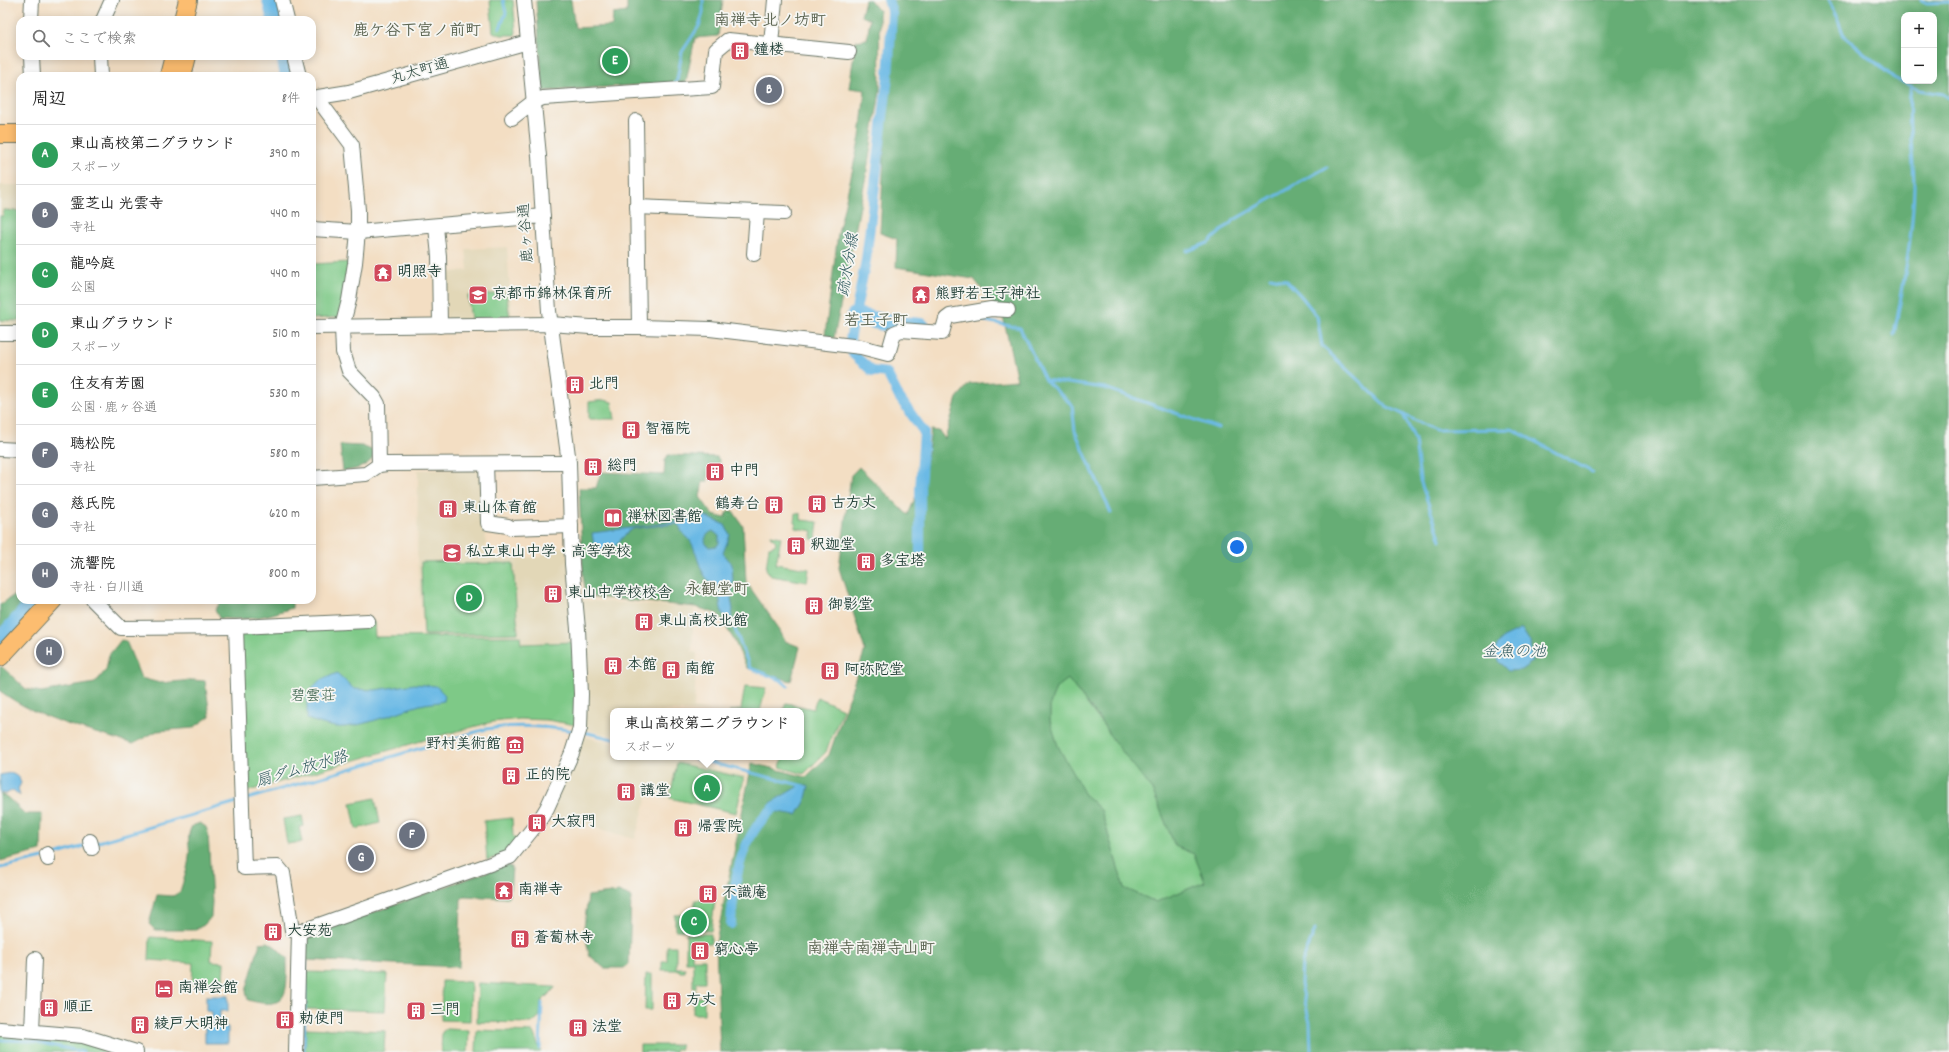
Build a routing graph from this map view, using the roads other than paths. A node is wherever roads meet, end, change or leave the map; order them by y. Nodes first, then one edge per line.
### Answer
1 (32, 0) edge
2 (112, 0) edge
3 (188, 0) edge
4 (200, 0) edge
5 (282, 0) edge
6 (524, 0) edge
7 (775, 0) edge
8 (31, 16) edge
9 (105, 16) edge
10 (184, 16) edge
11 (196, 16) edge
12 (285, 16) edge
13 (528, 42) junction
14 (771, 44) junction
15 (849, 52) dead end
16 (32, 60) edge
17 (100, 60) edge
18 (173, 60) edge
19 (186, 60) edge
20 (295, 60) edge
21 (33, 72) edge
22 (101, 72) edge
23 (170, 72) edge
24 (183, 72) edge
25 (298, 72) edge
26 (316, 98) edge
27 (316, 100) edge
28 (533, 102) junction
29 (512, 118) dead end
30 (636, 121) dead end
31 (0, 134) edge
32 (16, 134) edge
33 (637, 207) junction
34 (757, 212) junction
35 (784, 213) dead end
36 (543, 216) junction
37 (436, 226) junction
38 (316, 229) edge
39 (358, 232) junction
40 (754, 254) dead end
41 (1008, 310) dead end
42 (551, 324) junction
43 (440, 326) junction
44 (316, 327) edge
45 (342, 327) junction
46 (639, 327) junction
47 (0, 333) edge
48 (16, 333) edge
49 (0, 449) edge
50 (16, 450) edge
51 (569, 463) junction
52 (486, 464) junction
53 (379, 465) junction
54 (316, 478) edge
55 (571, 526) junction
56 (49, 604) edge
57 (96, 604) edge
58 (368, 621) dead end
59 (236, 627) junction
60 (0, 658) edge
61 (299, 932) junction
62 (34, 959) dead end
63 (0, 1029) edge
64 (32, 1031) junction
65 (136, 1052) edge
66 (296, 1052) edge

1 - 8 street
2 - 9 street
3 - 10 main road
4 - 11 main road
5 - 12 street
6 - 13 street, 鹿ヶ谷通
7 - 14 street
13 - 26 street, 丸太町通
13 - 28 street, 鹿ヶ谷通
14 - 15 street
14 - 28 street
16 - 21 street
17 - 22 street
18 - 23 main road
19 - 24 main road
20 - 25 street
27 - 39 street
28 - 29 street
28 - 36 street, 鹿ヶ谷通
30 - 33 street
31 - 32 main road
33 - 34 street
33 - 46 street
34 - 35 street
34 - 40 street
36 - 37 street
36 - 42 street, 鹿ヶ谷通
37 - 39 street
37 - 43 street
38 - 39 street
39 - 45 street
41 - 46 street
42 - 43 street
42 - 46 street
42 - 51 street, 鹿ヶ谷通
43 - 45 street
44 - 45 street
45 - 53 street
47 - 48 street
49 - 50 street
51 - 52 street
51 - 55 street, 鹿ヶ谷通
52 - 53 street
52 - 55 street
53 - 54 street
55 - 61 street, 鹿ヶ谷通
56 - 60 main road
57 - 59 street
58 - 59 street
59 - 61 street
61 - 66 street
62 - 64 street
63 - 64 street
64 - 65 street

